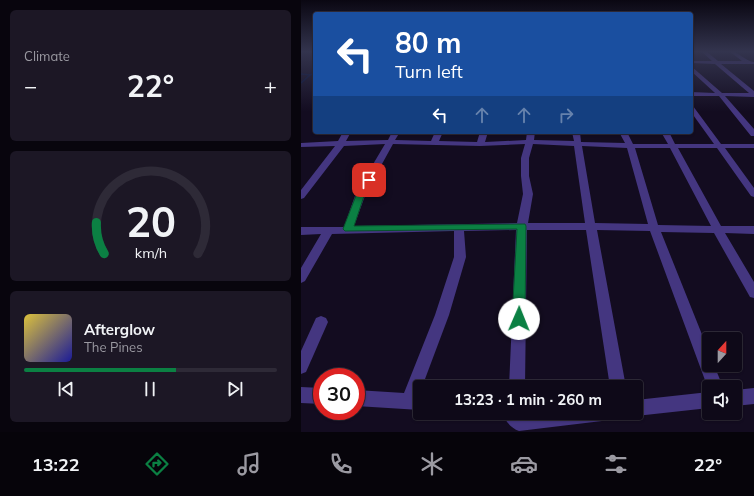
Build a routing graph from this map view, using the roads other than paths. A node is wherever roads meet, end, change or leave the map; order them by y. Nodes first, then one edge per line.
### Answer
1 (695, 71) edge
2 (727, 71) edge
3 (693, 94) edge
4 (721, 95) junction
5 (754, 95) edge
6 (693, 110) edge
7 (346, 134) edge
8 (395, 134) edge
9 (438, 134) edge
10 (483, 134) edge
11 (576, 134) edge
12 (624, 134) edge
13 (666, 134) edge
14 (754, 134) edge
15 (530, 137) edge
16 (391, 142) junction
17 (434, 143) junction
18 (341, 144) junction
19 (480, 144) junction
20 (301, 145) edge
21 (578, 145) junction
22 (630, 146) junction
23 (673, 146) junction
24 (719, 146) junction
25 (754, 146) edge
26 (754, 194) edge
27 (301, 196) edge
28 (522, 226) junction
29 (591, 226) junction
30 (459, 227) junction
31 (654, 228) junction
32 (717, 228) junction
33 (348, 229) junction
34 (301, 230) edge
35 (329, 230) junction
36 (754, 230) edge
37 (301, 278) edge
38 (754, 293) edge
39 (321, 322) dead end
40 (301, 367) edge
41 (421, 380) edge
42 (517, 380) edge
43 (617, 380) edge
44 (712, 380) edge
45 (301, 395) edge
46 (313, 396) edge
47 (754, 396) edge
48 (742, 397) edge
49 (365, 399) edge
50 (702, 400) edge
51 (413, 402) edge
52 (643, 407) edge

1 - 4 street
2 - 5 street
3 - 4 street
4 - 5 street
4 - 14 street
6 - 24 street
7 - 18 street
8 - 16 street
9 - 17 street
10 - 19 street
11 - 21 street
12 - 22 street
13 - 23 street
15 - 19 street
15 - 21 street
15 - 28 street
16 - 17 street
16 - 18 street
16 - 33 street
17 - 19 street
18 - 20 street
18 - 27 street
21 - 22 street
21 - 29 street
22 - 23 street
22 - 31 street
23 - 24 street
23 - 32 street
24 - 25 street
24 - 26 street
28 - 29 street
28 - 30 street
28 - 42 street
29 - 31 street
29 - 43 street
30 - 33 street
30 - 41 street
31 - 32 street
31 - 44 street
32 - 36 street
32 - 38 street
33 - 35 street
34 - 35 street
35 - 37 street
39 - 40 street
45 - 46 street
47 - 48 street
49 - 51 street
50 - 52 street

